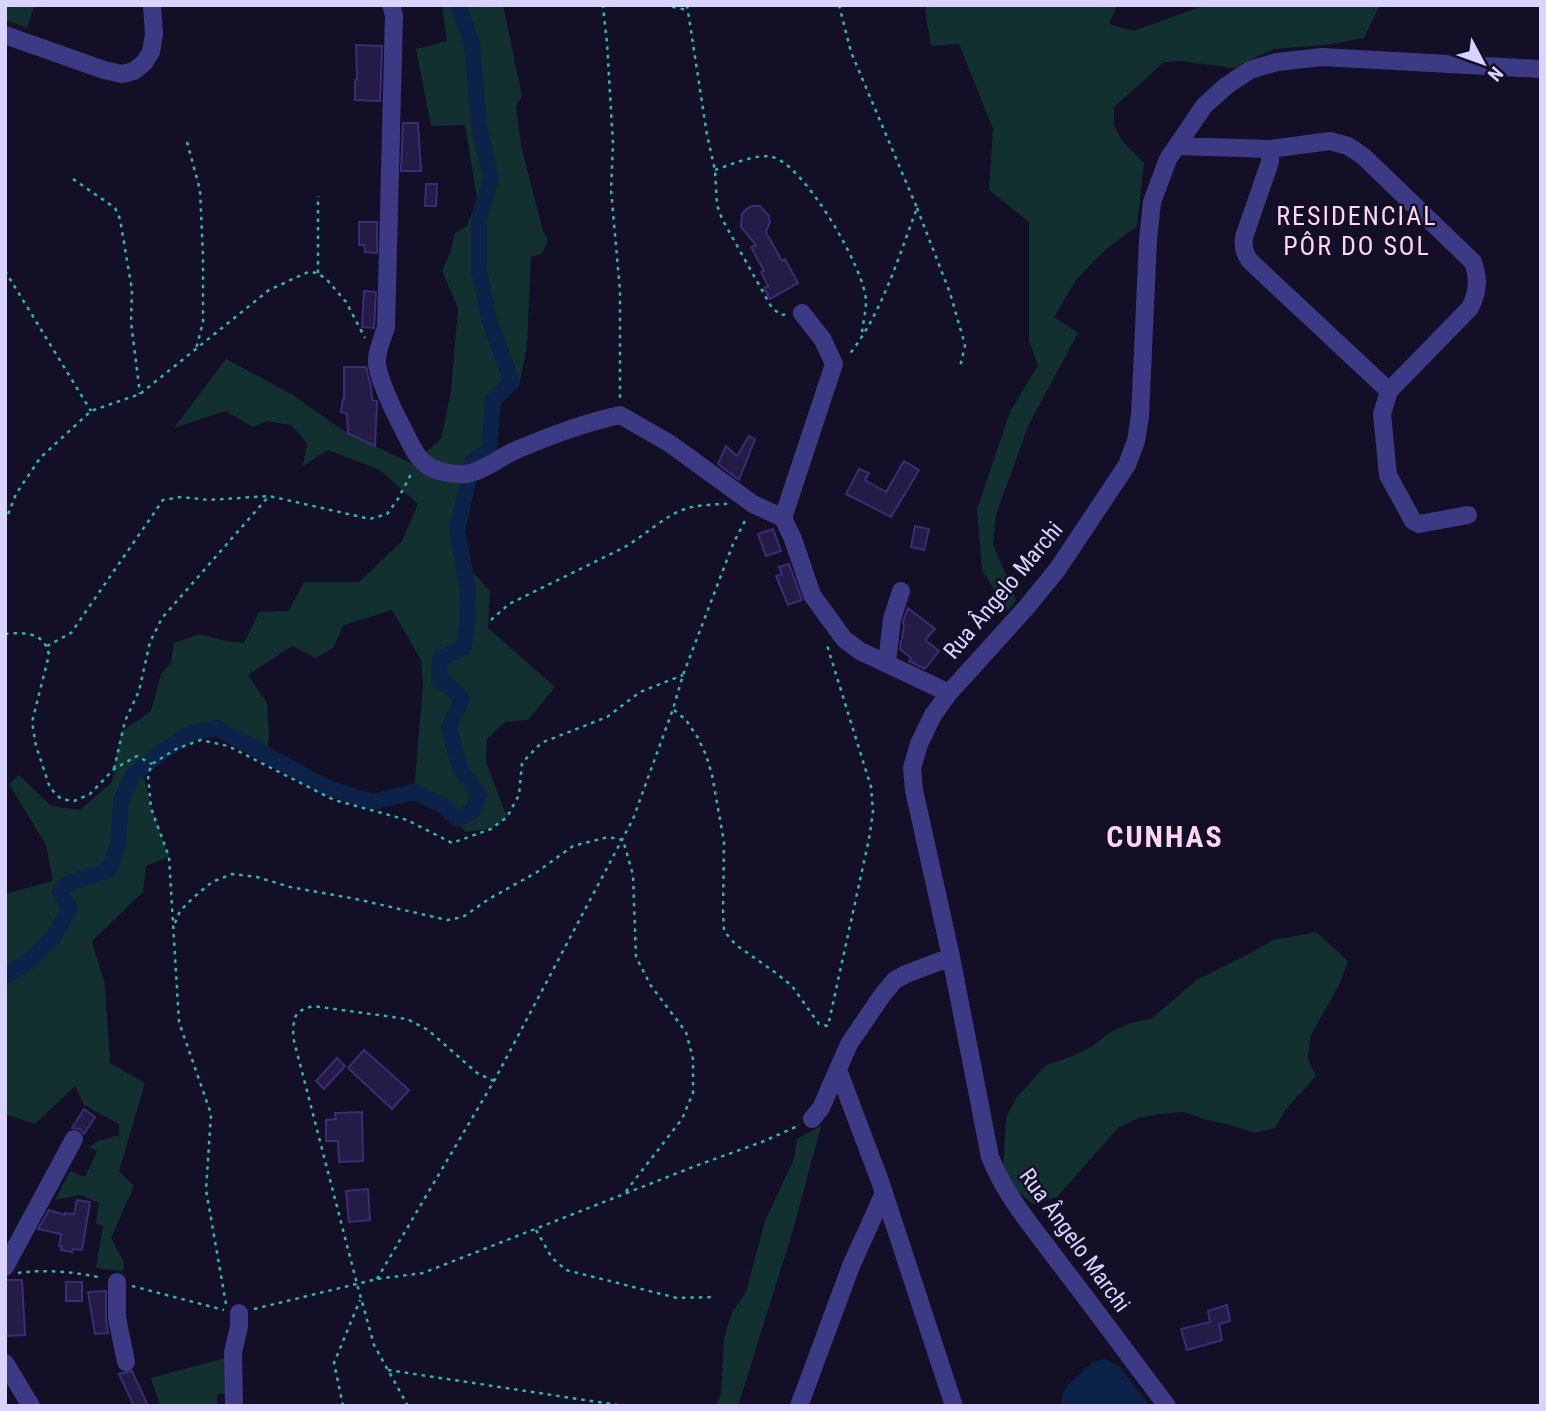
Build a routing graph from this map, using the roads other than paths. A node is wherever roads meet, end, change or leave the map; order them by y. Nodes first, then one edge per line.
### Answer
1 (152, 5) edge
2 (391, 5) edge
3 (5, 35) edge
4 (1541, 69) edge
5 (1177, 146) junction
6 (1270, 149) junction
7 (802, 313) road end
8 (1389, 391) junction
9 (1468, 515) dead end
10 (783, 518) junction
11 (901, 591) dead end
12 (887, 662) junction
13 (949, 692) junction
14 (951, 957) junction
15 (838, 1070) junction
16 (812, 1119) road end
17 (74, 1139) dead end
18 (884, 1193) junction
19 (12, 1270) edge
20 (117, 1282) road end
21 (239, 1313) road end
22 (126, 1362) dead end
23 (5, 1363) edge
24 (30, 1406) edge
25 (234, 1406) edge
26 (799, 1406) edge
27 (954, 1406) edge
28 (1167, 1406) edge

1 - 3 street
2 - 10 street
4 - 5 street, Rua Ângelo Marchi
5 - 6 street
5 - 13 street, Rua Ângelo Marchi
6 - 8 street
6 - 8 street
7 - 10 street
8 - 9 street
10 - 12 street
11 - 12 street
12 - 13 street
13 - 14 street, Rua Ângelo Marchi
14 - 15 street
14 - 28 street, Rua Ângelo Marchi
15 - 16 street
15 - 18 street
17 - 19 street
18 - 26 street
18 - 27 street
20 - 22 street
21 - 25 street
23 - 24 street

